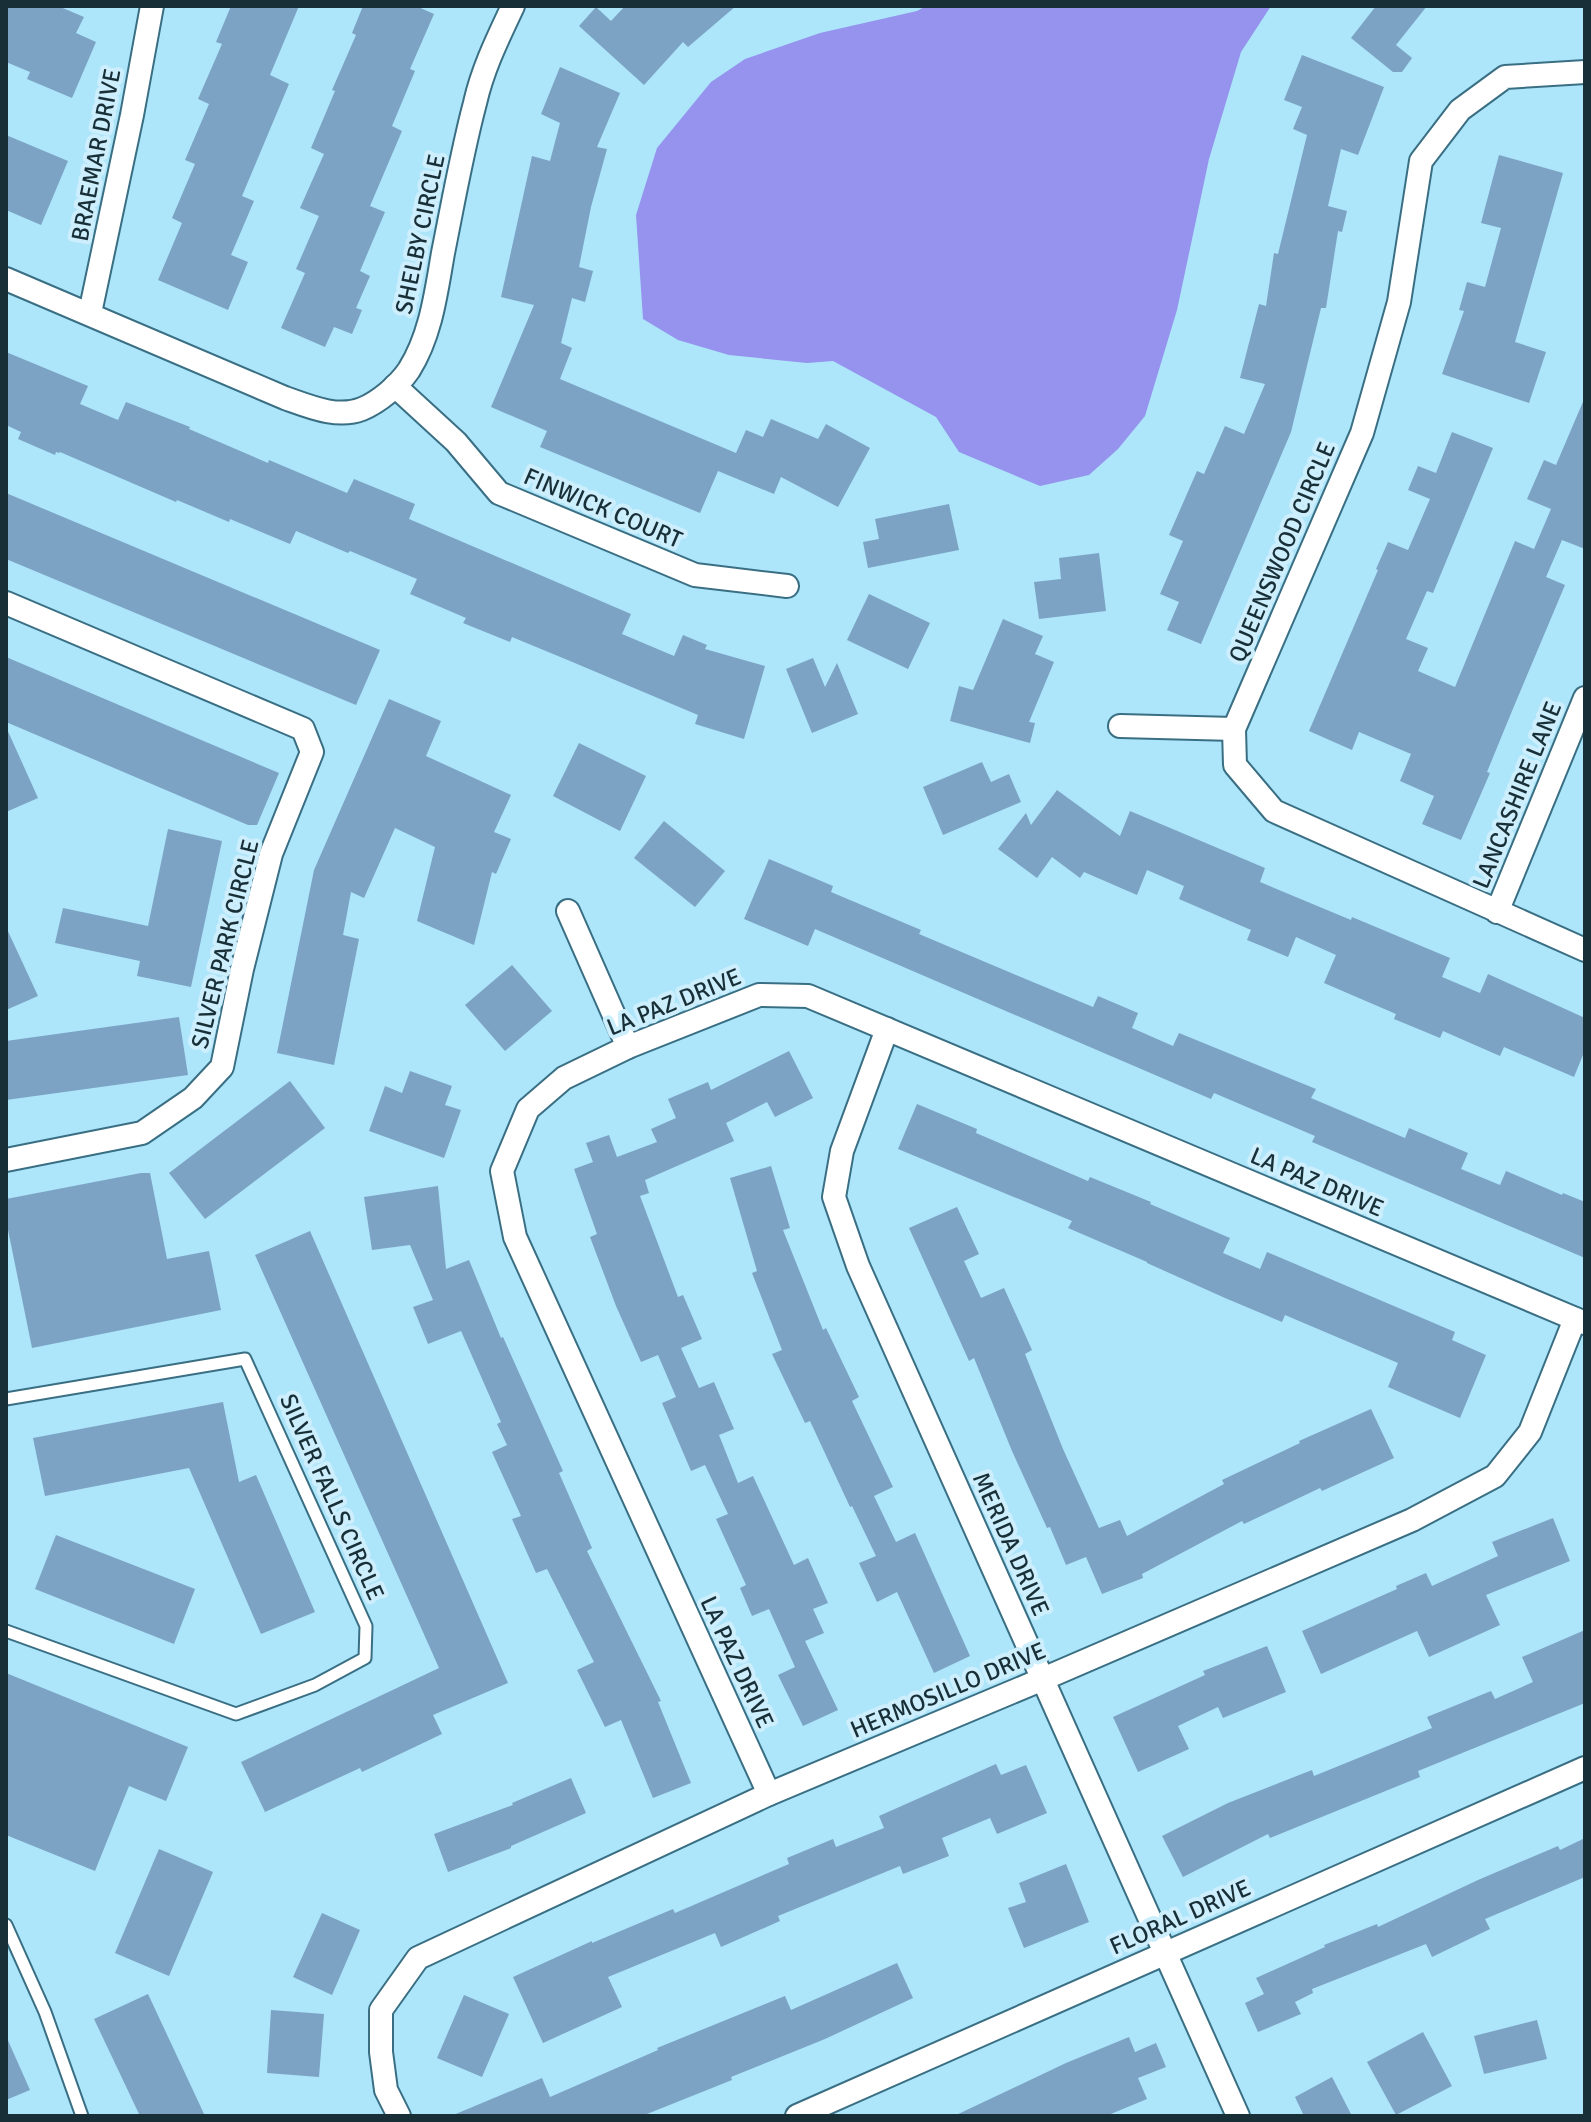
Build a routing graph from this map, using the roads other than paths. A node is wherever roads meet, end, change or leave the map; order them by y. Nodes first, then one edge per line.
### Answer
1 (152, 6) edge
2 (513, 6) edge
3 (1585, 72) edge
4 (6, 279) edge
5 (90, 313) junction
6 (395, 386) junction
7 (787, 586) dead end
8 (6, 603) edge
9 (1585, 698) edge
10 (1120, 726) dead end
11 (1234, 729) junction
12 (568, 911) dead end
13 (1497, 912) junction
14 (1585, 950) edge
15 (887, 1029) junction
16 (628, 1047) junction
17 (6, 1160) edge
18 (1580, 1321) edge
19 (6, 1399) edge
20 (6, 1631) edge
21 (1043, 1679) junction
22 (1585, 1768) edge
23 (769, 1794) junction
24 (6, 1925) edge
25 (1165, 1952) junction
26 (82, 2116) edge
27 (399, 2116) edge
28 (797, 2116) edge
29 (1238, 2116) edge

1 - 5 street, BRAEMAR DRIVE
2 - 6 street, SHELBY CIRCLE
3 - 11 street, QUEENSWOOD CIRCLE
4 - 5 street, SHELBY CIRCLE
5 - 6 street, SHELBY CIRCLE
6 - 7 street, FINWICK COURT
8 - 17 street, SILVER PARK CIRCLE
9 - 13 street, LANCASHIRE LANE
10 - 11 street
11 - 13 street, QUEENSWOOD CIRCLE
12 - 16 street
13 - 14 street, QUEENSWOOD CIRCLE
15 - 16 street, LA PAZ DRIVE
15 - 18 street, LA PAZ DRIVE
15 - 21 street, MERIDA DRIVE
16 - 23 street, LA PAZ DRIVE
18 - 21 street, HERMOSILLO DRIVE
19 - 20 lane, SILVER FALLS CIRCLE
21 - 23 street, HERMOSILLO DRIVE
21 - 25 street, MERIDA DRIVE
22 - 25 street, FLORAL DRIVE
23 - 27 street, HERMOSILLO DRIVE
24 - 26 lane
25 - 28 street, FLORAL DRIVE
25 - 29 street, MERIDA DRIVE

